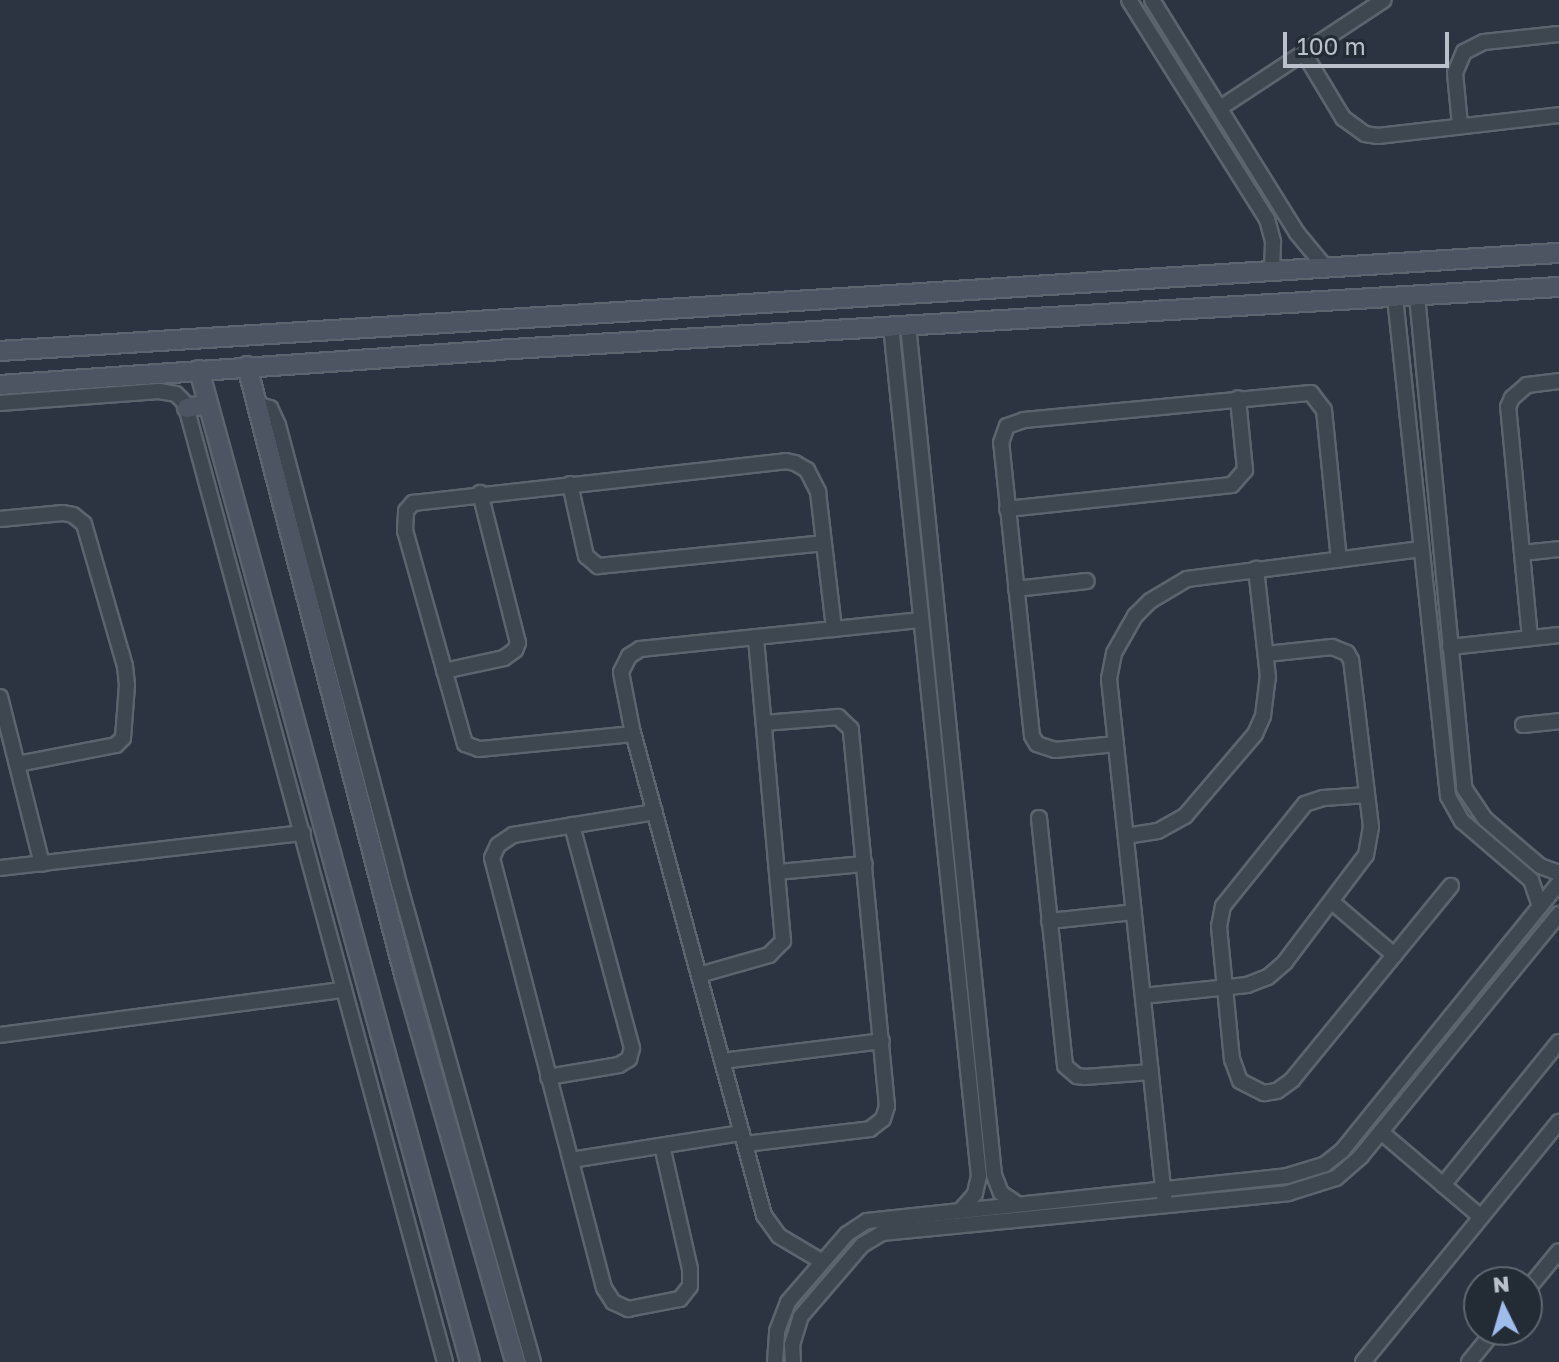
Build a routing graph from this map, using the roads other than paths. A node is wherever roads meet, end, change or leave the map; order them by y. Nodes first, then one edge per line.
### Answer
1 (1129, 0) edge
2 (1152, 0) edge
3 (1384, 0) edge
4 (1559, 34) edge
5 (1304, 53) junction
6 (1220, 108) junction
7 (1559, 115) edge
8 (1460, 125) junction
9 (1241, 142) junction
10 (1225, 152) junction
11 (1559, 253) edge
12 (1326, 268) junction
13 (1272, 270) junction
14 (1559, 287) edge
15 (1417, 296) junction
16 (1395, 297) junction
17 (494, 318) junction
18 (446, 322) junction
19 (899, 326) junction
20 (495, 350) junction
21 (0, 351) edge
22 (450, 353) junction
23 (247, 366) junction
24 (199, 370) junction
25 (1559, 381) edge
26 (0, 385) edge
27 (1238, 398) junction
28 (0, 403) edge
29 (208, 404) junction
30 (256, 404) junction
31 (187, 408) junction
32 (570, 484) junction
33 (480, 493) junction
34 (1007, 509) junction
35 (0, 519) edge
36 (823, 543) junction
37 (1421, 549) junction
38 (1559, 549) edge
39 (1522, 553) junction
40 (1339, 559) junction
41 (1256, 569) junction
42 (1087, 581) dead end
43 (1016, 589) junction
44 (1445, 601) junction
45 (1427, 603) junction
46 (919, 620) junction
47 (834, 629) junction
48 (1559, 635) edge
49 (756, 637) junction
50 (1530, 638) junction
51 (1450, 647) junction
52 (1266, 654) junction
53 (444, 671) junction
54 (0, 697) edge
55 (1559, 721) edge
56 (764, 723) junction
57 (1523, 725) dead end
58 (633, 734) junction
59 (1116, 744) junction
60 (17, 764) junction
61 (1367, 795) junction
62 (655, 812) junction
63 (1039, 818) dead end
64 (572, 825) junction
65 (303, 833) junction
66 (1126, 836) junction
67 (42, 864) junction
68 (865, 864) junction
69 (0, 868) edge
70 (778, 872) junction
71 (1559, 873) edge
72 (1559, 883) edge
73 (1451, 886) dead end
74 (1332, 902) junction
75 (1540, 906) junction
76 (1134, 912) junction
77 (1559, 914) edge
78 (1049, 921) junction
79 (1394, 955) junction
80 (699, 975) junction
81 (1225, 988) junction
82 (344, 990) junction
83 (1143, 996) junction
84 (0, 1035) edge
85 (882, 1041) junction
86 (1431, 1042) junction
87 (1559, 1042) edge
88 (1446, 1053) junction
89 (722, 1061) junction
90 (1151, 1072) junction
91 (548, 1077) junction
92 (1559, 1122) edge
93 (1381, 1132) junction
94 (743, 1139) junction
95 (662, 1146) junction
96 (571, 1160) junction
97 (1443, 1185) junction
98 (1163, 1189) junction
99 (1016, 1203) junction
100 (1165, 1205) junction
101 (962, 1209) junction
102 (1481, 1217) junction
103 (1559, 1251) edge
104 (821, 1261) junction
105 (1543, 1270) edge
106 (1482, 1346) edge
107 (445, 1362) edge
108 (470, 1362) edge
109 (515, 1362) edge
110 (533, 1362) edge
111 (775, 1362) edge
112 (793, 1362) edge
113 (1363, 1362) edge
114 (1469, 1362) edge

1 - 10 street
2 - 6 street
3 - 5 street
4 - 8 street
5 - 6 street
5 - 8 street
6 - 9 street
7 - 8 street
9 - 10 street
9 - 12 street
10 - 13 street
11 - 12 street
12 - 13 street
13 - 17 street
14 - 15 street
15 - 16 street
15 - 44 street
16 - 19 street
16 - 37 street
17 - 18 street
17 - 20 street
18 - 21 street
18 - 22 street
19 - 20 street
19 - 46 street
19 - 99 street
20 - 22 street
22 - 23 street
23 - 24 street
23 - 30 street
24 - 26 street
24 - 29 street
25 - 39 street
27 - 34 street
27 - 34 street
27 - 40 street
28 - 31 street
29 - 31 street
29 - 108 street
30 - 109 street
30 - 110 street
31 - 65 street
32 - 33 street
32 - 36 street
32 - 36 street
33 - 53 street
33 - 53 street
34 - 43 street
35 - 60 street
36 - 47 street
37 - 40 street
37 - 45 street
38 - 39 street
39 - 50 street
40 - 41 street
41 - 52 street
41 - 59 street
42 - 43 street
43 - 59 street
44 - 45 street
44 - 51 street
45 - 75 street
46 - 47 street
46 - 101 street
47 - 49 street
48 - 50 street
49 - 56 street
49 - 58 street
50 - 51 street
51 - 71 street
52 - 61 street
52 - 66 street
53 - 58 street
54 - 60 street
55 - 57 street
56 - 68 street
56 - 70 street
58 - 62 street
59 - 66 street
60 - 67 street
61 - 74 street
61 - 81 street
62 - 64 street
62 - 80 street
63 - 78 street
64 - 91 street
64 - 91 street
65 - 67 street
65 - 82 street
66 - 76 street
67 - 69 street
68 - 70 street
68 - 85 street
70 - 80 street
72 - 75 street
73 - 79 street
74 - 79 street
74 - 81 street
75 - 86 street
76 - 78 street
76 - 83 street
77 - 88 street
78 - 90 street
79 - 81 street
80 - 89 street
81 - 83 street
82 - 84 street
82 - 107 street
83 - 90 street
85 - 89 street
85 - 94 street
86 - 88 street
86 - 98 street
87 - 97 street
88 - 93 street
89 - 94 street
90 - 98 street
91 - 96 street
92 - 102 street
93 - 97 street
93 - 100 street
94 - 95 street
94 - 104 street
95 - 96 street
95 - 96 street
97 - 102 street
98 - 99 street
98 - 100 street
99 - 101 street
100 - 112 street
101 - 104 street
102 - 113 street
103 - 105 street
104 - 111 street
106 - 114 street

